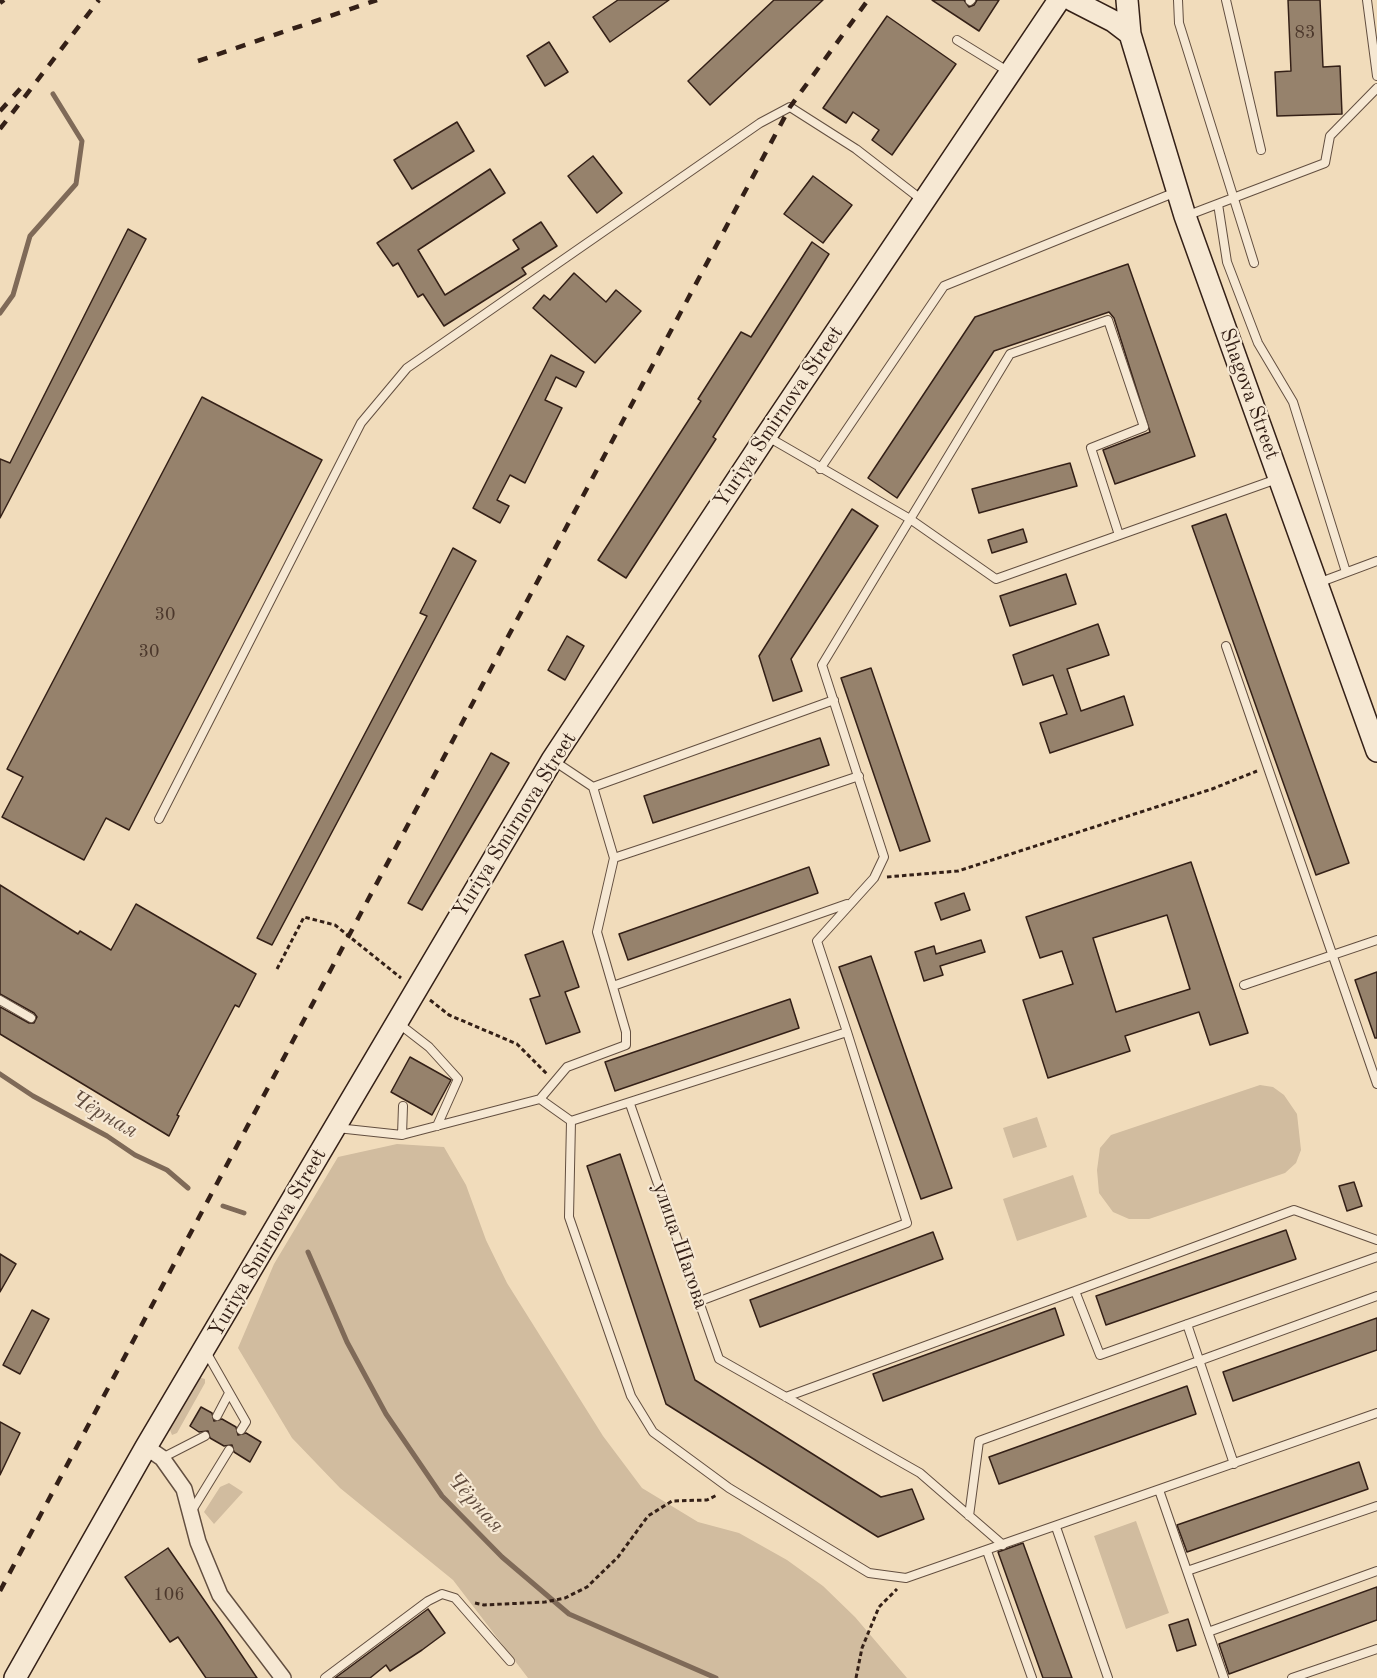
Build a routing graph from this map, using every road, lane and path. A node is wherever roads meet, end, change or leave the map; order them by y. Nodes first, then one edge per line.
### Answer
1 (1059, 0) edge
2 (1072, 0) edge
3 (1127, 0) edge
4 (1178, 0) edge
5 (1226, 0) edge
6 (1367, 0) edge
7 (1130, 34) junction
8 (957, 40) dead end
9 (1010, 73) junction
10 (1377, 76) edge
11 (1377, 88) edge
12 (1261, 150) dead end
13 (1177, 191) junction
14 (1233, 198) junction
15 (923, 201) junction
16 (1218, 204) junction
17 (1185, 216) junction
18 (1254, 263) dead end
19 (766, 436) junction
20 (820, 469) junction
21 (1279, 479) junction
22 (910, 519) junction
23 (1119, 535) junction
24 (1377, 561) edge
25 (1346, 572) junction
26 (1317, 583) junction
27 (1226, 646) dead end
28 (834, 700) junction
29 (1377, 751) edge
30 (552, 760) junction
31 (1267, 766) junction
32 (859, 776) junction
33 (593, 787) junction
34 (159, 819) dead end
35 (614, 858) junction
36 (873, 878) junction
37 (848, 904) junction
38 (1377, 940) edge
39 (1334, 955) junction
40 (1244, 985) dead end
41 (613, 986) junction
42 (0, 1000) edge
43 (31, 1018) dead end
44 (396, 1022) junction
45 (847, 1032) junction
46 (1377, 1084) edge
47 (540, 1099) junction
48 (630, 1104) junction
49 (403, 1106) dead end
50 (571, 1121) junction
51 (437, 1126) junction
52 (335, 1127) junction
53 (402, 1135) junction
54 (1377, 1240) edge
55 (1377, 1257) edge
56 (1075, 1291) junction
57 (1377, 1296) edge
58 (699, 1301) junction
59 (1186, 1324) junction
60 (205, 1350) junction
61 (1199, 1361) junction
62 (228, 1395) junction
63 (786, 1397) junction
64 (1377, 1413) edge
65 (217, 1416) dead end
66 (241, 1430) dead end
67 (206, 1436) dead end
68 (229, 1450) dead end
69 (154, 1452) junction
70 (1234, 1464) junction
71 (729, 1488) junction
72 (1159, 1490) junction
73 (1377, 1506) edge
74 (191, 1513) junction
75 (969, 1516) junction
76 (1056, 1527) junction
77 (1003, 1545) junction
78 (987, 1551) junction
79 (1187, 1571) junction
80 (1377, 1571) edge
81 (906, 1578) junction
82 (455, 1598) junction
83 (1208, 1632) junction
84 (1377, 1649) edge
85 (510, 1661) dead end
86 (15, 1678) edge
87 (283, 1678) edge
88 (325, 1678) edge
89 (856, 1678) edge
90 (1032, 1678) edge
91 (1108, 1678) edge
92 (1224, 1678) edge
93 (1292, 1678) edge

1 - 9 main road, Yuriya Smirnova Street
2 - 7 main road
3 - 7 main road, Shagova Street
4 - 14 lane
5 - 12 lane
6 - 10 lane
7 - 13 main road, Shagova Street
8 - 9 lane
9 - 15 main road, Yuriya Smirnova Street
11 - 14 lane
13 - 17 main road, Shagova Street
13 - 20 lane
14 - 16 lane
14 - 18 lane
15 - 19 main road, Yuriya Smirnova Street
15 - 34 lane
16 - 17 lane
16 - 25 lane
17 - 21 main road, Shagova Street
19 - 20 lane
19 - 30 main road, Yuriya Smirnova Street
20 - 22 lane
21 - 23 lane
21 - 26 main road, Shagova Street
22 - 23 lane
22 - 23 lane
22 - 28 lane
24 - 25 lane
25 - 26 lane
26 - 29 main road, Shagova Street
27 - 31 lane
28 - 32 lane
28 - 33 lane
30 - 33 lane
30 - 44 main road, Yuriya Smirnova Street
31 - 36 path
31 - 39 lane
32 - 35 lane
32 - 36 lane
33 - 35 lane
35 - 41 lane
36 - 37 lane
37 - 41 lane
37 - 45 lane
38 - 39 lane
39 - 40 lane
39 - 46 lane
41 - 47 lane
42 - 43 lane
44 - 51 lane
44 - 52 main road, Yuriya Smirnova Street
45 - 48 lane
45 - 58 lane
47 - 50 lane
47 - 51 lane
48 - 50 lane
48 - 58 lane, улица Шагова
49 - 53 lane
50 - 71 lane
51 - 53 lane
52 - 53 lane
52 - 60 main road, Yuriya Smirnova Street
54 - 56 lane
55 - 59 lane
56 - 59 lane
56 - 63 lane
57 - 61 lane
58 - 63 lane, улица Шагова
59 - 61 lane
60 - 62 lane
60 - 69 main road, Yuriya Smirnova Street
61 - 70 lane
61 - 75 lane
62 - 65 lane
62 - 66 lane
63 - 75 lane, улица Шагова
64 - 70 lane
67 - 69 lane
68 - 74 lane
69 - 74 street
69 - 86 main road, Yuriya Smirnova Street
70 - 72 lane
71 - 81 lane
71 - 82 path
72 - 76 lane
72 - 79 lane
73 - 79 lane
74 - 87 street
75 - 77 lane, улица Шагова
76 - 77 lane
76 - 91 lane
77 - 78 lane
78 - 81 lane
78 - 90 lane
79 - 83 lane
80 - 83 lane
81 - 89 path
82 - 85 lane
82 - 88 lane
83 - 92 lane
84 - 93 lane

